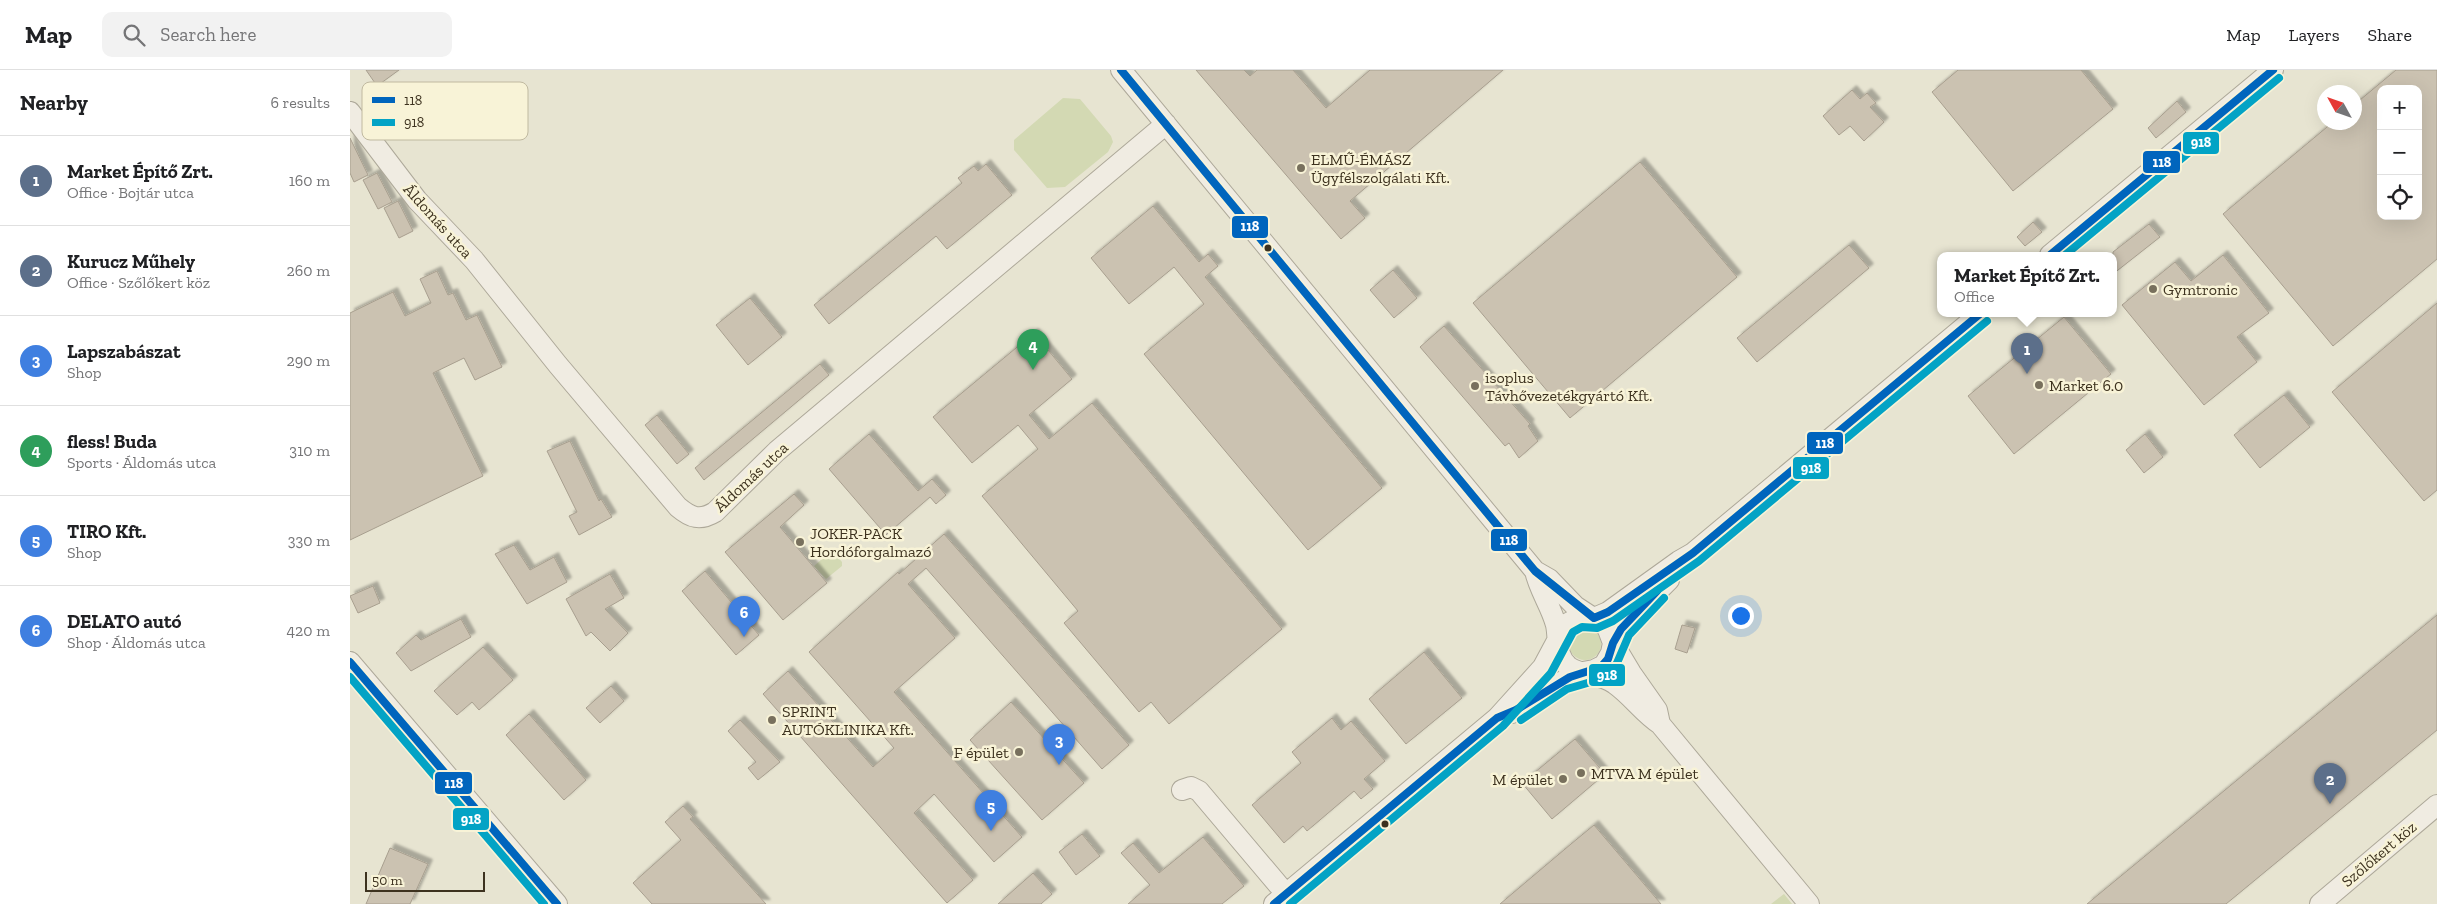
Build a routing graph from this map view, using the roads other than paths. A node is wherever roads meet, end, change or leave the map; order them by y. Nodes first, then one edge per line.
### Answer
1 (1121, 70) edge
2 (2273, 70) edge
3 (350, 112) edge
4 (1166, 124) junction
5 (362, 128) edge
6 (371, 140) edge
7 (2054, 252) edge
8 (1977, 317) edge
9 (1693, 553) junction
10 (1535, 571) junction
11 (1594, 618) junction
12 (1558, 641) junction
13 (1613, 643) junction
14 (350, 662) edge
15 (1583, 672) junction
16 (1497, 718) junction
17 (1660, 724) junction
18 (1182, 790) dead end
19 (2437, 805) edge
20 (1280, 899) edge
21 (557, 904) edge
22 (1809, 904) edge
23 (2320, 904) edge

1 - 4 street
2 - 7 street
3 - 5 street, Áldomás utca
4 - 6 street, Áldomás utca
4 - 10 street
8 - 9 street
9 - 11 street
9 - 13 street
10 - 11 street
10 - 12 street
11 - 12 street
11 - 13 street
12 - 15 street
12 - 16 street
13 - 15 street
13 - 17 street
14 - 21 street
15 - 16 street
15 - 17 street
16 - 20 street
17 - 22 street
18 - 20 street
19 - 23 street, Szőlőkert köz

